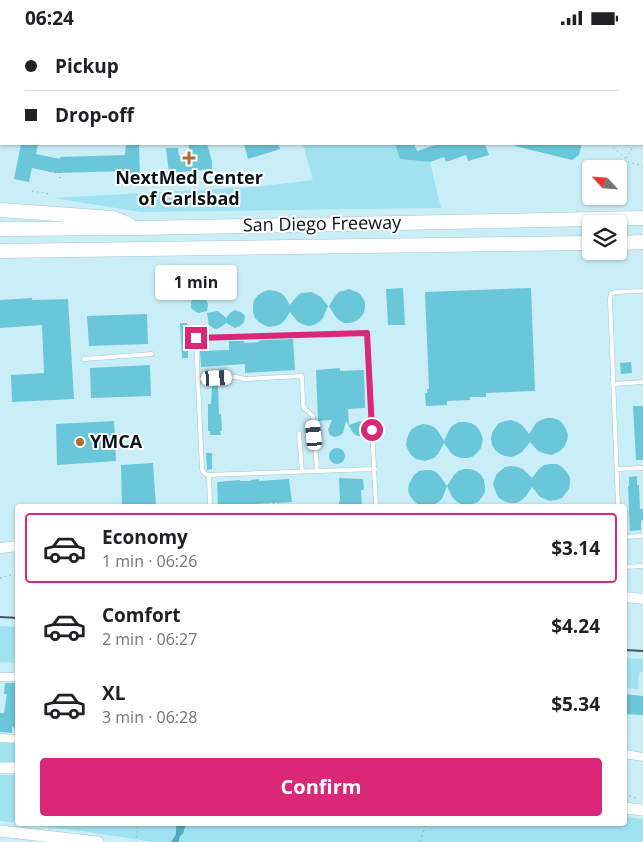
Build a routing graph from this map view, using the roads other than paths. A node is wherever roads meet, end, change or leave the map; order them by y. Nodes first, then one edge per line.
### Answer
1 (0, 210) edge
2 (643, 218) edge
3 (138, 228) junction
4 (0, 229) edge
5 (643, 242) edge
6 (582, 243) edge
7 (627, 243) edge
8 (0, 251) edge
9 (643, 291) edge
10 (152, 354) dead end
11 (84, 359) dead end
12 (198, 379) junction
13 (643, 382) edge
14 (613, 384) junction
15 (299, 433) dead end
16 (643, 468) edge
17 (375, 469) junction
18 (617, 469) junction
19 (317, 471) junction
20 (302, 472) junction
21 (209, 476) junction
22 (210, 504) edge
23 (376, 504) edge
24 (618, 504) edge
25 (643, 536) edge
26 (627, 537) edge
27 (15, 546) edge
28 (0, 548) edge
29 (643, 566) edge
30 (627, 567) edge
31 (627, 597) edge
32 (643, 599) edge
33 (0, 677) edge
34 (15, 677) edge
35 (0, 738) edge
36 (15, 739) edge
37 (627, 754) edge
38 (643, 757) edge
39 (0, 768) edge
40 (15, 768) edge
41 (627, 808) edge
42 (643, 810) edge
43 (0, 831) edge
44 (98, 842) edge

1 - 3 highway
2 - 3 highway, San Diego Freeway
3 - 4 highway, San Diego Freeway
5 - 7 highway
6 - 8 highway, San Diego Freeway
9 - 14 lane
10 - 11 lane
12 - 17 lane
12 - 19 lane
12 - 21 lane
13 - 14 lane
14 - 18 lane
15 - 20 lane
16 - 18 lane
17 - 19 lane
17 - 23 lane
18 - 24 lane
19 - 20 lane
20 - 21 lane
21 - 22 lane
25 - 26 lane
27 - 28 street
29 - 30 lane
31 - 32 street
33 - 34 street
35 - 36 street
37 - 38 street
39 - 40 main road
41 - 42 main road
43 - 44 main road

